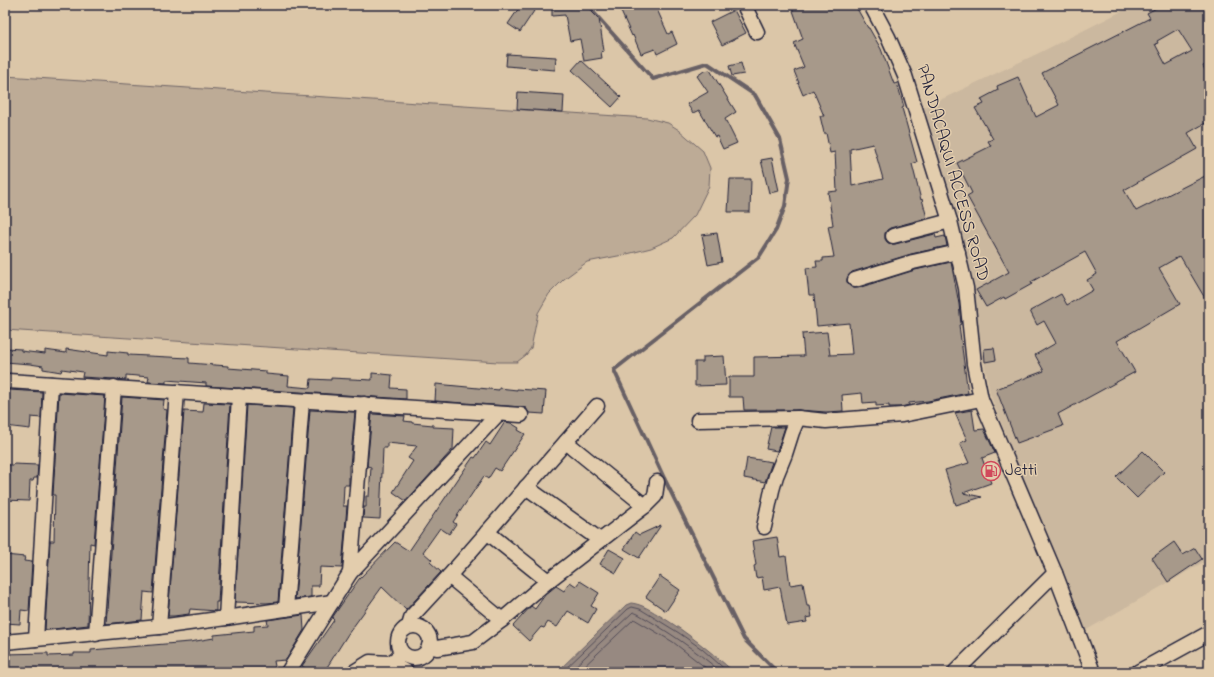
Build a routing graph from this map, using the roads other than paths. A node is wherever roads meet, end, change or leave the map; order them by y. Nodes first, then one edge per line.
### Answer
1 (744, 5) edge
2 (872, 5) edge
3 (757, 32) dead end
4 (950, 221) junction
5 (893, 236) dead end
6 (958, 252) junction
7 (855, 280) dead end
8 (5, 382) edge
9 (51, 384) junction
10 (114, 387) junction
11 (177, 392) junction
12 (239, 396) junction
13 (982, 399) junction
14 (302, 401) junction
15 (364, 404) junction
16 (597, 406) dead end
17 (498, 414) junction
18 (521, 415) dead end
19 (798, 418) junction
20 (698, 420) dead end
21 (566, 442) junction
22 (657, 482) dead end
23 (526, 487) junction
24 (646, 506) junction
25 (764, 527) dead end
26 (487, 532) junction
27 (600, 540) junction
28 (350, 573) junction
29 (1055, 574) junction
30 (449, 576) junction
31 (548, 580) junction
32 (332, 602) junction
33 (286, 609) junction
34 (226, 618) junction
35 (502, 620) junction
36 (409, 626) junction
37 (159, 627) junction
38 (1209, 633) edge
39 (96, 634) junction
40 (36, 639) junction
41 (5, 642) edge
42 (429, 646) junction
43 (403, 654) junction
44 (390, 663) junction
45 (288, 672) edge
46 (354, 672) edge
47 (406, 672) edge
48 (955, 672) edge
49 (1093, 672) edge
50 (1138, 672) edge

1 - 3 street
2 - 4 street, PANDACAQUI ACCESS ROAD
4 - 5 street
4 - 6 street, PANDACAQUI ACCESS ROAD
6 - 7 street
6 - 13 street, PANDACAQUI ACCESS ROAD
8 - 9 street
9 - 10 street
9 - 40 street
10 - 11 street
10 - 39 street
11 - 12 street
11 - 37 street
12 - 14 street
12 - 34 street
13 - 19 street
13 - 29 street, PANDACAQUI ACCESS ROAD
14 - 15 street
14 - 33 street
15 - 17 street
15 - 28 street
16 - 21 street
17 - 18 street
17 - 28 street
19 - 20 street
19 - 25 street
21 - 23 street
21 - 24 street
22 - 24 street
23 - 26 street
23 - 27 street
24 - 27 street
26 - 30 street
26 - 31 street
27 - 31 street
28 - 32 street
29 - 48 street
29 - 49 street, PANDACAQUI ACCESS ROAD
30 - 35 street
30 - 36 street
31 - 35 street
32 - 33 street
32 - 45 street
33 - 34 street
34 - 37 street
35 - 42 street
36 - 42 street
36 - 43 street
37 - 39 street
38 - 50 street
39 - 40 street
40 - 41 street
42 - 43 street
43 - 44 street
44 - 46 street
44 - 47 street

